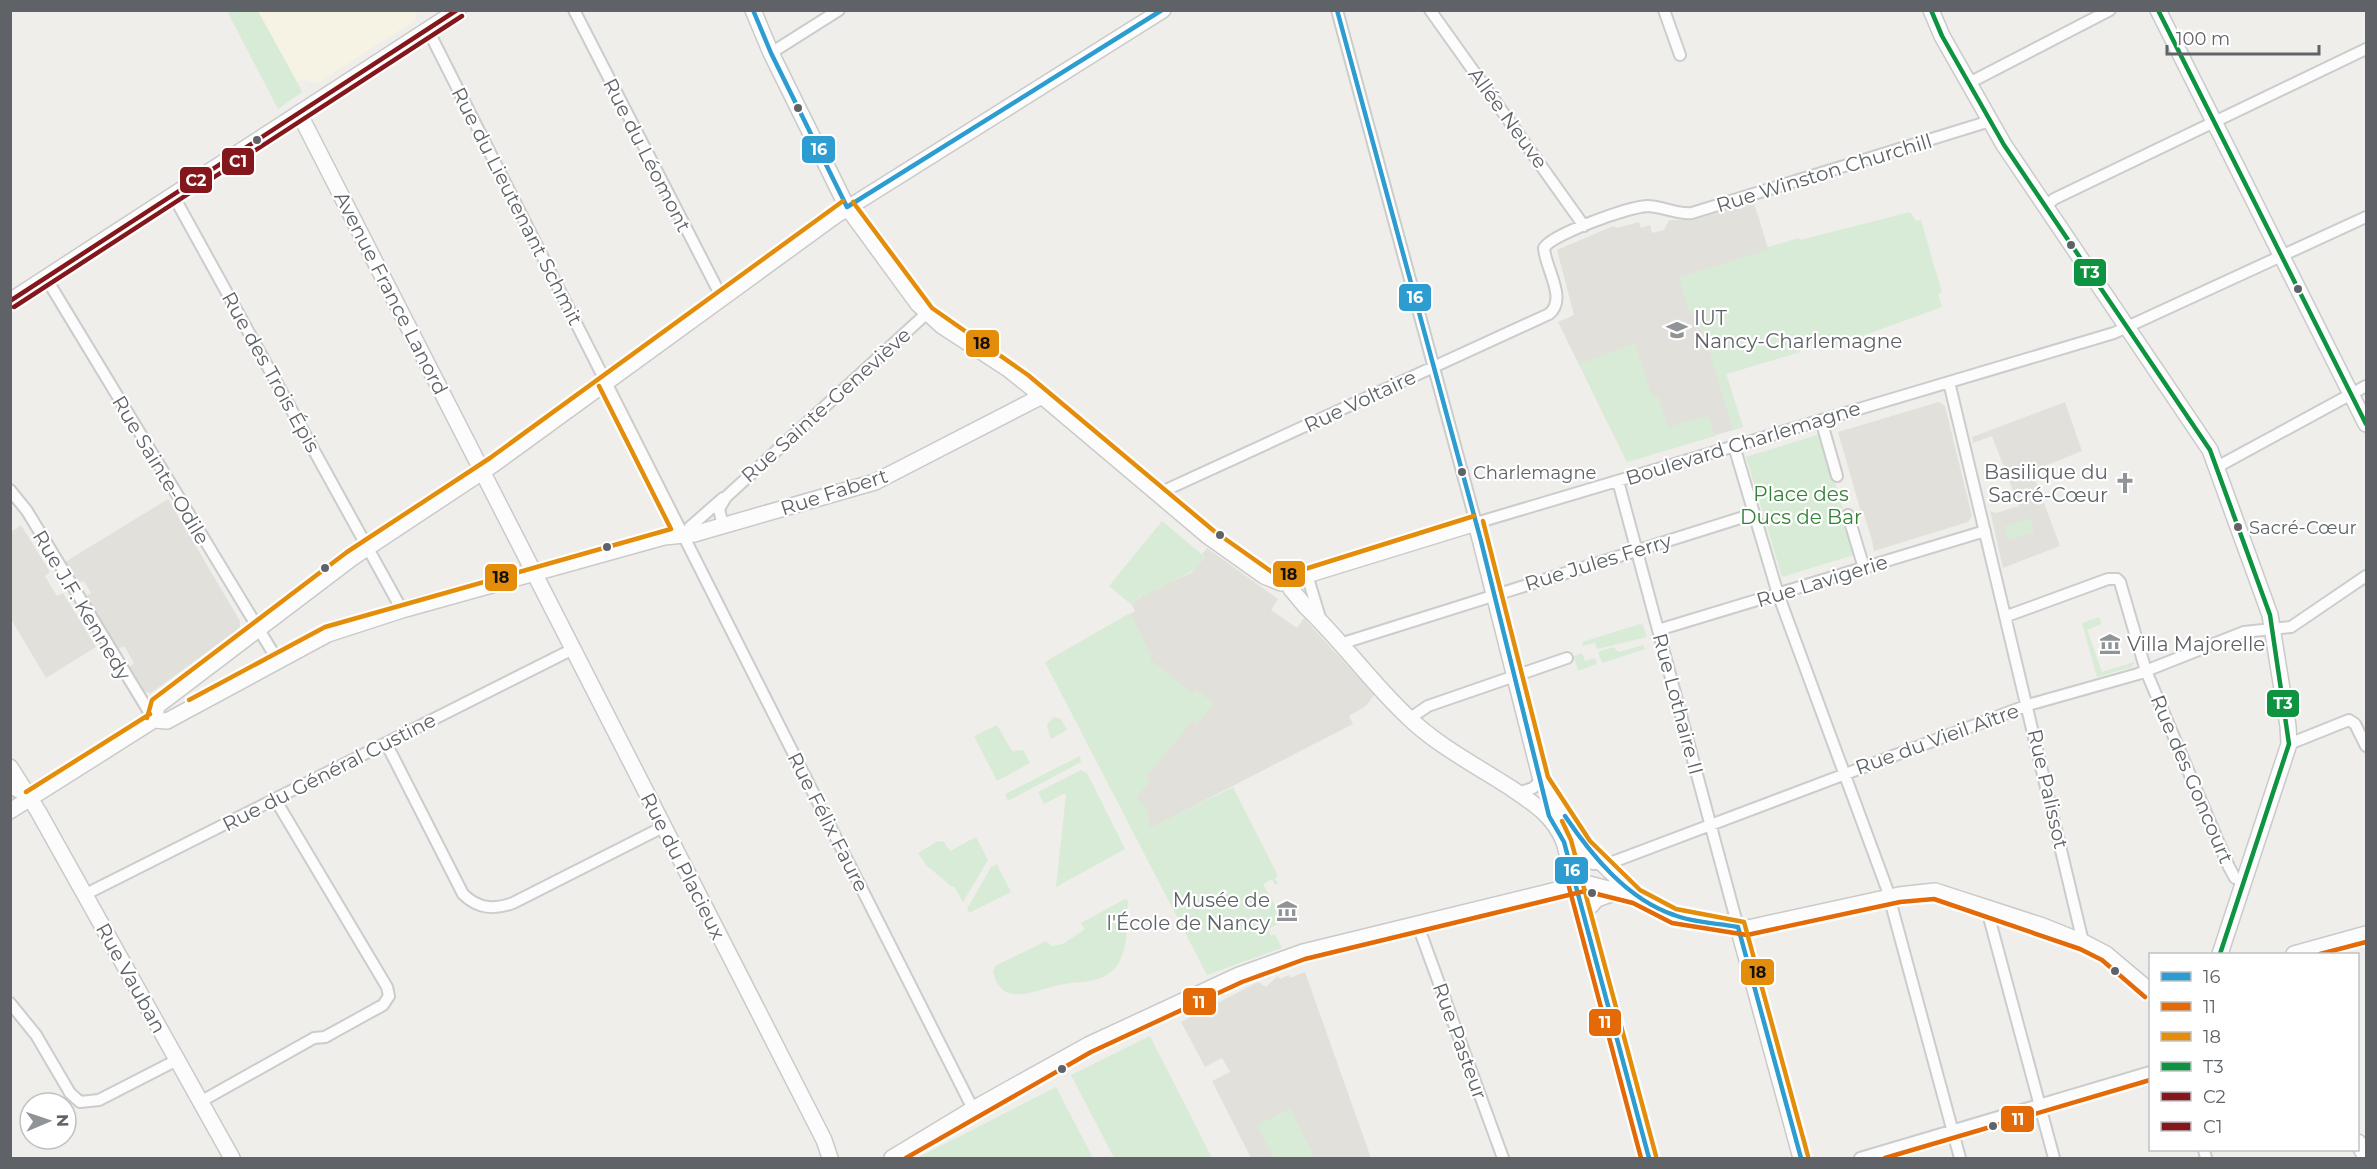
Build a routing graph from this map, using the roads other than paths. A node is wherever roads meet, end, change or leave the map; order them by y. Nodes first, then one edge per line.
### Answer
1 (458, 10) edge
2 (574, 10) edge
3 (753, 10) edge
4 (839, 10) edge
5 (1163, 10) edge
6 (1337, 10) edge
7 (1430, 10) edge
8 (1664, 10) edge
9 (1931, 10) edge
10 (2110, 10) edge
11 (2158, 10) edge
12 (428, 30) junction
13 (2367, 49) edge
14 (771, 53) junction
15 (1680, 55) dead end
16 (1969, 83) junction
17 (299, 113) junction
18 (1990, 121) junction
19 (2214, 122) junction
20 (173, 195) junction
21 (847, 207) junction
22 (1658, 207) joint
23 (2045, 207) junction
24 (2367, 217) edge
25 (1584, 226) junction
26 (2281, 256) junction
27 (46, 278) junction
28 (722, 298) junction
29 (10, 301) edge
30 (927, 313) junction
31 (2127, 328) junction
32 (1433, 367) junction
33 (1949, 382) junction
34 (606, 383) junction
35 (2367, 386) edge
36 (2352, 394) junction
37 (1042, 396) junction
38 (1821, 420) junction
39 (2367, 424) edge
40 (1734, 446) junction
41 (2217, 467) junction
42 (483, 472) junction
43 (1837, 476) dead end
44 (1618, 481) junction
45 (10, 490) edge
46 (1157, 494) junction
47 (726, 497) junction
48 (1753, 514) junction
49 (1848, 515) dead end
50 (1476, 523) junction
51 (723, 526) junction
52 (1985, 531) junction
53 (683, 536) junction
54 (369, 548) junction
55 (1637, 550) junction
56 (1864, 568) junction
57 (534, 574) junction
58 (1307, 575) junction
59 (2367, 576) edge
60 (1290, 581) junction
61 (1778, 594) junction
62 (1493, 595) junction
63 (402, 610) junction
64 (2007, 616) junction
65 (1322, 623) junction
66 (2274, 629) junction
67 (258, 630) junction
68 (1658, 630) junction
69 (1340, 644) junction
70 (573, 649) junction
71 (1567, 658) dead end
72 (278, 661) junction
73 (2146, 671) junction
74 (1515, 676) junction
75 (2028, 705) junction
76 (1409, 719) junction
77 (154, 720) junction
78 (386, 743) junction
79 (2289, 744) junction
80 (2367, 746) edge
81 (10, 767) edge
82 (1844, 773) junction
83 (1541, 780) junction
84 (10, 788) edge
85 (1518, 793) junction
86 (30, 798) junction
87 (275, 799) junction
88 (10, 811) edge
89 (1710, 826) junction
90 (663, 827) junction
91 (1564, 842) junction
92 (1605, 864) junction
93 (2244, 881) junction
94 (1576, 885) junction
95 (1620, 891) junction
96 (84, 894) junction
97 (1636, 896) junction
98 (1889, 897) junction
99 (1986, 906) junction
100 (1583, 914) junction
101 (1417, 924) junction
102 (1738, 927) junction
103 (2367, 934) edge
104 (2083, 942) junction
105 (2220, 953) edge
106 (2298, 953) edge
107 (2149, 989) edge
108 (10, 1003) edge
109 (177, 1060) junction
110 (2149, 1073) edge
111 (200, 1102) junction
112 (2039, 1105) junction
113 (973, 1109) junction
114 (1952, 1130) junction
115 (2359, 1144) edge
116 (232, 1158) edge
117 (830, 1158) edge
118 (892, 1158) edge
119 (1503, 1158) edge
120 (1649, 1158) edge
121 (1801, 1158) edge
122 (1860, 1158) edge
123 (1960, 1158) edge
124 (2054, 1158) edge
125 (2366, 1158) edge

1 - 12 street
2 - 28 street, Rue du Léomont
3 - 14 street
4 - 14 street
5 - 21 street
6 - 32 street
7 - 25 street, Allée Neuve
8 - 15 street
9 - 16 street
10 - 16 street
11 - 19 street
12 - 17 street
12 - 34 street, Rue du Lieutenant Schmit
13 - 19 street
14 - 21 street
16 - 18 street
17 - 20 street
17 - 42 street, Avenue France Lanord
18 - 22 street, Rue Winston Churchill
18 - 23 street
19 - 23 street
19 - 26 street
20 - 27 street
20 - 54 street, Rue des Trois Épis
21 - 28 street
21 - 30 street
22 - 25 street, Rue Voltaire
23 - 31 street
24 - 26 street, Boulevard Charlemagne
25 - 32 street, Rue Voltaire
26 - 31 street, Boulevard Charlemagne
26 - 36 street
27 - 29 street
27 - 67 street, Rue Sainte-Odile
28 - 34 street
30 - 37 street
30 - 47 street, Rue Sainte-Geneviève
31 - 33 street, Boulevard Charlemagne
31 - 41 street
32 - 46 street, Rue Voltaire
32 - 50 street
33 - 38 street, Boulevard Charlemagne
33 - 52 street, Rue Palissot
34 - 42 street
34 - 53 street, Rue du Lieutenant Schmit
35 - 36 street
36 - 39 street
36 - 41 street
37 - 46 street
37 - 51 street, Rue Fabert
38 - 40 street, Boulevard Charlemagne
38 - 43 street
40 - 44 street, Boulevard Charlemagne
40 - 48 street
41 - 66 street
42 - 54 street
42 - 57 street, Avenue France Lanord
44 - 50 street, Boulevard Charlemagne
44 - 55 street, Rue Lothaire II
45 - 77 street, Rue J.F. Kennedy
46 - 60 street
47 - 51 street, Rue Sainte-Geneviève
47 - 53 street, Rue Sainte-Geneviève
48 - 55 street, Rue Jules Ferry
48 - 61 street
49 - 56 street
50 - 58 street, Boulevard Charlemagne
50 - 62 street
51 - 53 street, Rue Fabert
52 - 56 street, Rue Lavigerie
52 - 64 street, Rue Palissot
53 - 57 street, Rue Fabert
53 - 113 street, Rue Félix Faure
54 - 63 street, Rue des Trois Épis
54 - 67 street
55 - 62 street, Rue Jules Ferry
55 - 68 street, Rue Lothaire II
56 - 61 street, Rue Lavigerie
57 - 63 street, Rue Fabert
57 - 70 street, Rue du Placieux
58 - 60 street, Boulevard Charlemagne
58 - 65 street
59 - 66 street, Rue du Vieil Aître
60 - 65 street
61 - 68 street, Rue Lavigerie
61 - 82 street
62 - 69 street, Rue Jules Ferry
62 - 74 street
63 - 72 street, Rue Fabert
64 - 73 street, Rue des Goncourt
64 - 75 street, Rue Palissot
65 - 69 street
66 - 73 street, Rue du Vieil Aître
66 - 79 street
67 - 72 street, Rue Sainte-Odile
67 - 77 street
68 - 89 street, Rue Lothaire II
69 - 76 street
70 - 78 street, Rue du Général Custine
70 - 90 street, Rue du Placieux
71 - 74 street
72 - 77 street, Rue Fabert
73 - 75 street, Rue du Vieil Aître
73 - 93 street, Rue des Goncourt
74 - 76 street
74 - 83 street
75 - 82 street, Rue du Vieil Aître
75 - 104 street, Rue Palissot
76 - 85 street
77 - 86 street
78 - 87 street, Rue du Général Custine
78 - 90 street
79 - 80 street
79 - 93 street
81 - 86 street, Rue Vauban
82 - 89 street, Rue du Vieil Aître
82 - 98 street
83 - 85 street
83 - 92 street
84 - 86 street
85 - 91 street
86 - 88 street
86 - 96 street, Rue Vauban
87 - 96 street, Rue du Général Custine
87 - 111 street
89 - 92 street, Rue du Vieil Aître
89 - 102 street, Rue Lothaire II
90 - 117 street, Rue du Placieux
91 - 92 street
91 - 94 street
92 - 97 street
93 - 105 street
94 - 95 street
94 - 100 street
94 - 101 street
95 - 97 street
95 - 100 street
96 - 109 street, Rue Vauban
97 - 102 street
98 - 99 street
98 - 102 street
98 - 114 street
99 - 104 street
99 - 112 street
100 - 120 street
101 - 113 street
101 - 119 street, Rue Pasteur
102 - 121 street
103 - 106 street
104 - 107 street
108 - 109 street
109 - 111 street, Rue Vauban
110 - 112 street
111 - 116 street, Rue Vauban
112 - 114 street
112 - 124 street
113 - 118 street
114 - 122 street
114 - 123 street
115 - 125 street

